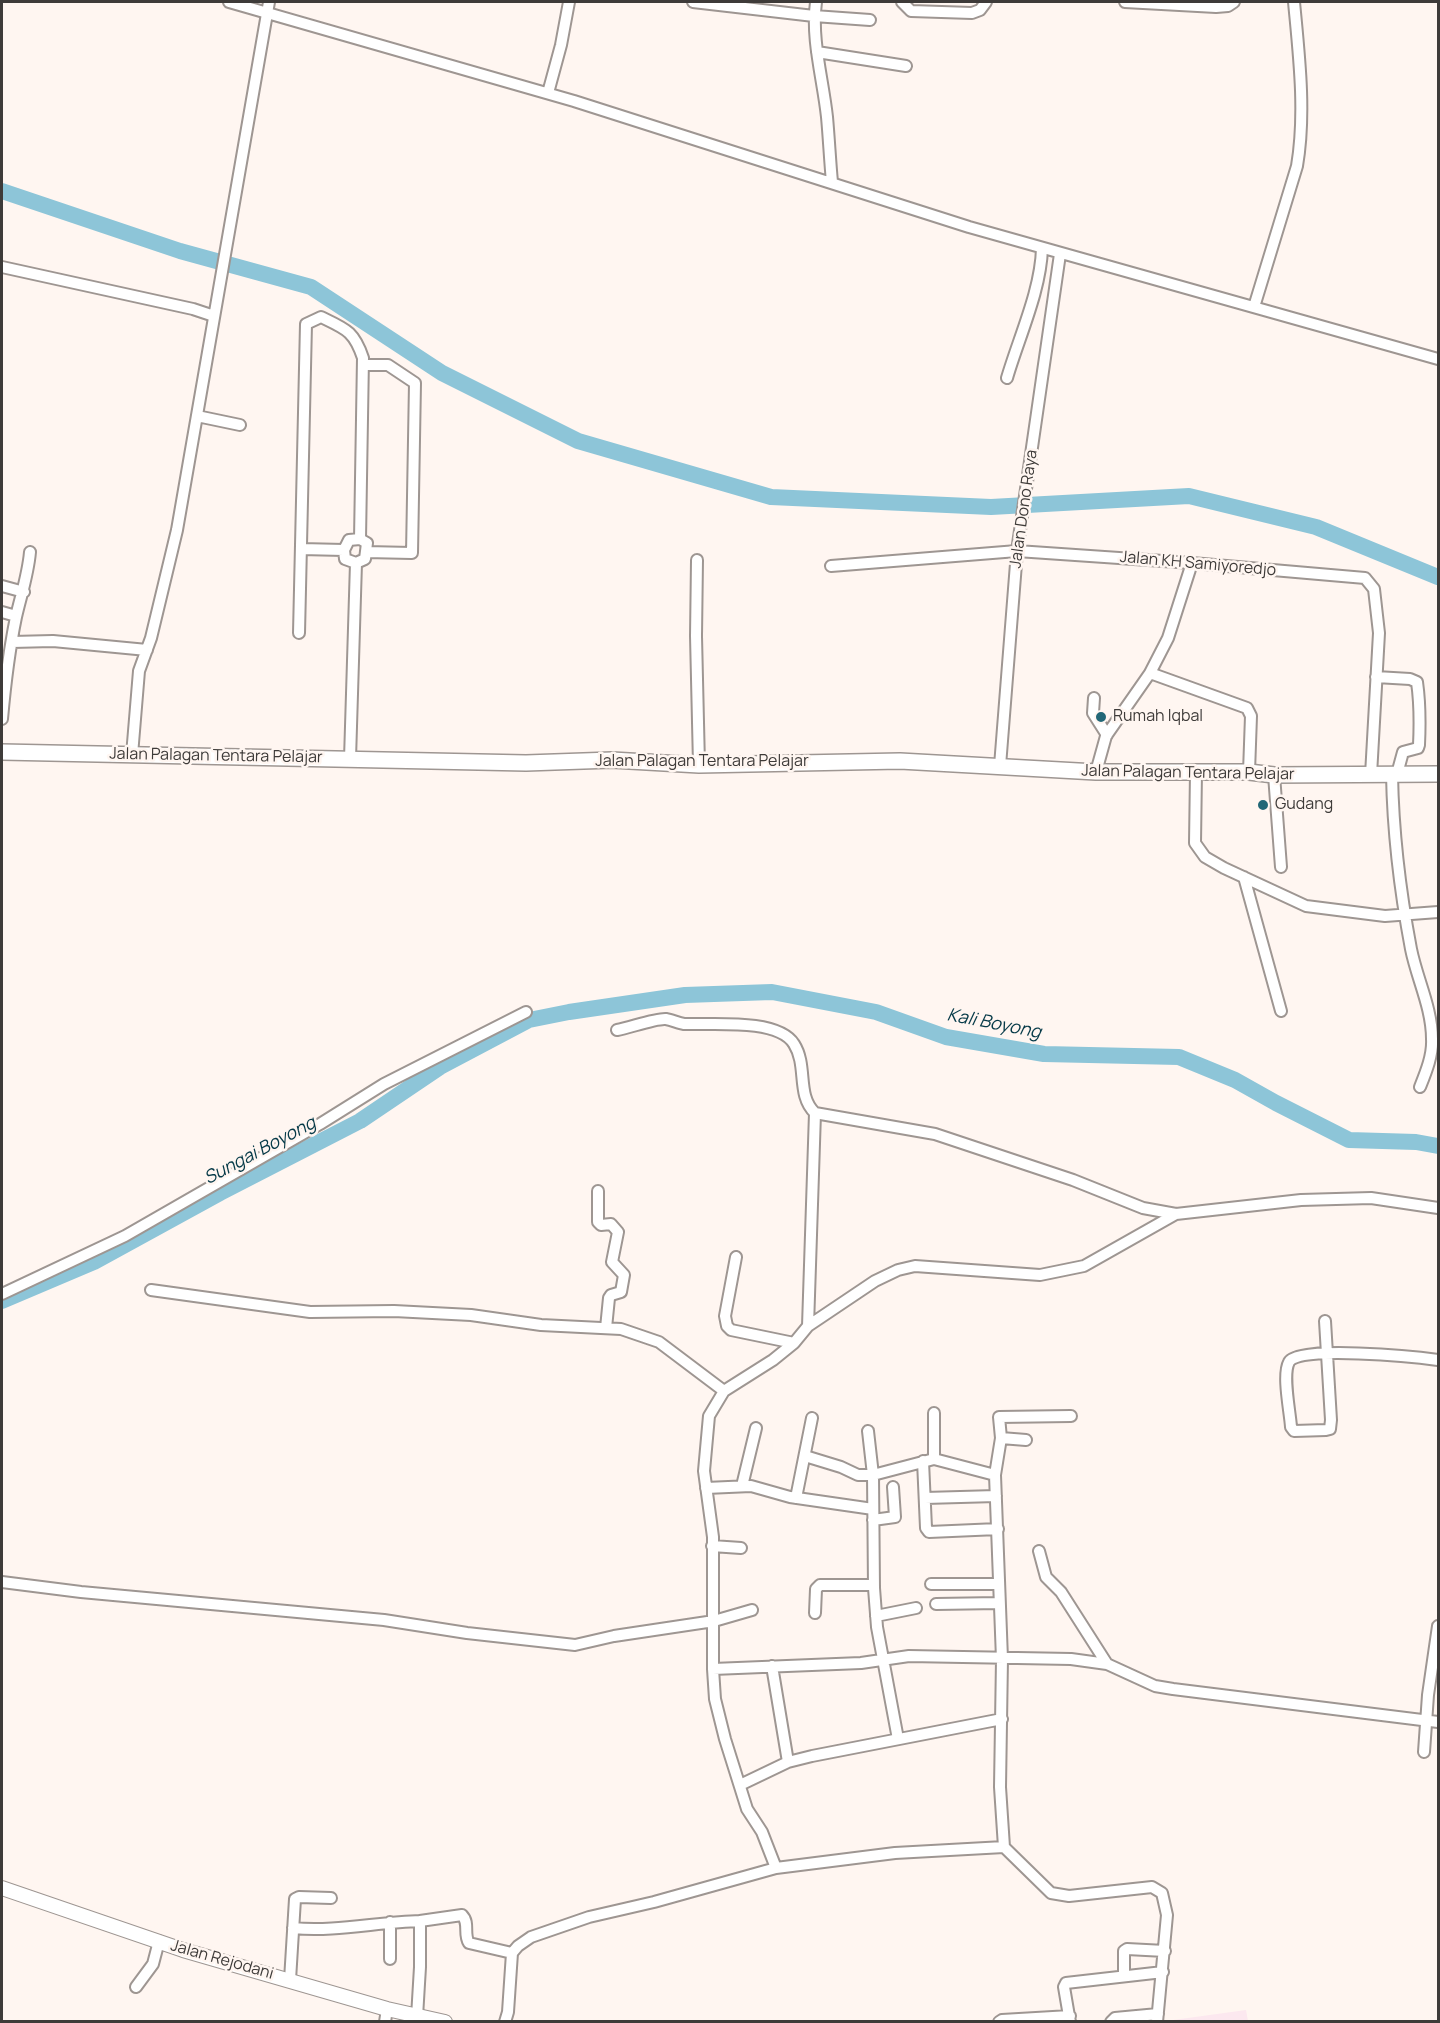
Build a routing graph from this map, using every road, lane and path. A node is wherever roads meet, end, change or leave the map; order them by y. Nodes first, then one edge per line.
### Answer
1 (229, 2) edge
2 (569, 2) edge
3 (693, 2) edge
4 (816, 2) edge
5 (902, 2) edge
6 (986, 2) edge
7 (1125, 2) edge
8 (1234, 2) edge
9 (1294, 2) edge
10 (268, 7) edge
11 (814, 16) junction
12 (870, 20) dead end
13 (817, 52) junction
14 (906, 66) dead end
15 (548, 93) junction
16 (832, 182) junction
17 (1041, 248) junction
18 (1060, 254) junction
19 (2, 267) edge
20 (1254, 307) junction
21 (214, 316) junction
22 (1438, 359) edge
23 (363, 365) junction
24 (1007, 378) dead end
25 (197, 416) junction
26 (240, 425) dead end
27 (360, 539) junction
28 (301, 549) junction
29 (344, 550) junction
30 (1017, 551) junction
31 (30, 552) dead end
32 (366, 552) junction
33 (697, 560) dead end
34 (356, 563) junction
35 (1192, 563) junction
36 (831, 566) dead end
37 (2, 586) edge
38 (24, 592) junction
39 (2, 612) edge
40 (16, 616) junction
41 (299, 633) dead end
42 (12, 642) junction
43 (147, 650) junction
44 (4, 664) edge
45 (1150, 673) junction
46 (1376, 677) junction
47 (1094, 698) dead end
48 (2, 719) edge
49 (1107, 735) junction
50 (2, 752) edge
51 (132, 755) junction
52 (350, 759) junction
53 (699, 765) junction
54 (1000, 766) junction
55 (1096, 772) junction
56 (1196, 772) junction
57 (1249, 772) junction
58 (1394, 774) junction
59 (1438, 774) edge
60 (1274, 775) junction
61 (1371, 775) junction
62 (1281, 867) dead end
63 (1244, 877) junction
64 (1438, 912) edge
65 (1406, 915) junction
66 (1281, 1011) dead end
67 (526, 1012) dead end
68 (617, 1030) dead end
69 (1420, 1087) dead end
70 (815, 1113) junction
71 (598, 1191) dead end
72 (1438, 1208) edge
73 (1176, 1214) junction
74 (736, 1257) dead end
75 (151, 1290) dead end
76 (2, 1294) edge
77 (1325, 1321) dead end
78 (808, 1326) junction
79 (606, 1328) junction
80 (794, 1343) junction
81 (1327, 1353) junction
82 (1438, 1360) edge
83 (724, 1391) junction
84 (934, 1413) dead end
85 (1071, 1416) dead end
86 (812, 1418) dead end
87 (756, 1428) dead end
88 (868, 1431) dead end
89 (1001, 1438) junction
90 (1026, 1440) dead end
91 (805, 1456) junction
92 (934, 1459) junction
93 (922, 1461) junction
94 (873, 1475) junction
95 (995, 1475) junction
96 (742, 1486) junction
97 (893, 1487) dead end
98 (706, 1488) junction
99 (996, 1496) junction
100 (796, 1498) junction
101 (925, 1498) junction
102 (873, 1514) junction
103 (998, 1529) junction
104 (712, 1546) junction
105 (741, 1548) dead end
106 (1039, 1551) dead end
107 (2, 1582) edge
108 (931, 1584) dead end
109 (999, 1584) junction
110 (874, 1585) junction
111 (999, 1603) junction
112 (936, 1604) dead end
113 (916, 1608) dead end
114 (752, 1610) dead end
115 (814, 1613) dead end
116 (876, 1616) junction
117 (714, 1621) junction
118 (1438, 1626) edge
119 (882, 1659) junction
120 (1002, 1659) junction
121 (1107, 1664) junction
122 (772, 1666) junction
123 (713, 1669) junction
124 (1002, 1719) junction
125 (1425, 1721) junction
126 (1438, 1722) edge
127 (898, 1739) junction
128 (1424, 1752) dead end
129 (788, 1762) junction
130 (740, 1785) junction
131 (1005, 1847) junction
132 (776, 1868) junction
133 (2, 1888) edge
134 (331, 1898) dead end
135 (420, 1921) junction
136 (390, 1922) junction
137 (293, 1928) junction
138 (163, 1943) junction
139 (1165, 1951) junction
140 (512, 1953) junction
141 (390, 1959) dead end
142 (1163, 1972) junction
143 (1124, 1975) junction
144 (290, 1980) junction
145 (136, 1987) dead end
146 (386, 2015) edge
147 (417, 2017) junction
148 (1158, 2018) edge
149 (1070, 2019) edge
150 (442, 2021) edge
151 (505, 2022) edge
152 (999, 2022) edge
153 (1111, 2022) edge

1 - 10 street
2 - 15 street
3 - 11 street
4 - 11 street
5 - 6 street
7 - 8 street
9 - 20 street
10 - 15 street
10 - 21 street
11 - 12 street
11 - 13 street
13 - 14 street
13 - 16 street
15 - 16 street
16 - 17 street
17 - 18 street
17 - 24 street
18 - 20 street
18 - 30 street, Jalan Dono Raya
19 - 21 street
20 - 22 street
21 - 25 street
23 - 27 street
23 - 28 street
23 - 32 street
25 - 26 street
25 - 43 street
27 - 29 street
27 - 32 street
28 - 29 street
28 - 41 street
29 - 34 street
30 - 35 street, Jalan KH Samiyoredjo
30 - 36 street, Jalan KH Samiyoredjo
30 - 54 street, Jalan Dono Raya
31 - 38 street
32 - 34 street
33 - 53 street
34 - 52 street
35 - 45 street
35 - 46 street, Jalan KH Samiyoredjo
37 - 38 street
38 - 40 street
39 - 40 street
40 - 42 street
42 - 43 street
42 - 44 street
43 - 51 street
44 - 48 street
45 - 49 street
45 - 57 street
46 - 58 street
46 - 61 street, Jalan KH Samiyoredjo
47 - 49 street
49 - 55 street
50 - 51 main road, Jalan Palagan Tentara Pelajar
51 - 52 main road, Jalan Palagan Tentara Pelajar
52 - 53 main road, Jalan Palagan Tentara Pelajar
53 - 54 main road, Jalan Palagan Tentara Pelajar
54 - 55 main road, Jalan Palagan Tentara Pelajar
55 - 56 main road, Jalan Palagan Tentara Pelajar
56 - 57 main road, Jalan Palagan Tentara Pelajar
56 - 63 street
57 - 60 main road, Jalan Palagan Tentara Pelajar
58 - 59 main road, Jalan Palagan Tentara Pelajar
58 - 61 main road, Jalan Palagan Tentara Pelajar
58 - 65 street
60 - 61 main road, Jalan Palagan Tentara Pelajar
60 - 62 street
63 - 65 street
63 - 66 street
64 - 65 street
65 - 69 street
67 - 76 street
68 - 70 street
70 - 73 street
70 - 78 street
71 - 79 street
72 - 73 street
73 - 78 street
74 - 80 street
75 - 79 street
77 - 81 street
78 - 80 street
79 - 83 street
80 - 83 street
81 - 81 street
81 - 82 street
83 - 98 street
84 - 92 street
85 - 89 street
86 - 91 street
87 - 96 street
88 - 94 street
89 - 90 street
89 - 95 street
91 - 94 street
91 - 100 street
92 - 93 street
92 - 95 street
93 - 94 street
93 - 101 street
94 - 102 street
95 - 99 street
96 - 98 street
96 - 100 street
97 - 102 street
98 - 104 street
99 - 101 street
99 - 103 street
100 - 102 street
101 - 103 street
102 - 110 street
103 - 109 street
104 - 105 street
104 - 117 street
106 - 121 street
107 - 117 street
108 - 109 street
109 - 111 street
110 - 115 street
110 - 116 street
111 - 112 street
111 - 120 street
113 - 116 street
114 - 117 street
116 - 119 street
117 - 123 street
118 - 125 street
119 - 120 street
119 - 122 street
119 - 127 street
120 - 121 street
120 - 124 street
121 - 125 street
122 - 123 street
122 - 129 street
123 - 130 street
124 - 127 street
124 - 131 street
125 - 126 street
125 - 128 street
127 - 129 street
129 - 130 street
130 - 132 street
131 - 132 street
131 - 139 street
132 - 140 street
133 - 138 main road, Jalan Rejodani
134 - 137 street
135 - 136 street
135 - 140 street
135 - 147 street
136 - 137 street
136 - 141 street
137 - 144 street
138 - 144 main road, Jalan Rejodani
138 - 145 street
139 - 142 street
139 - 143 street
140 - 151 street
142 - 143 street
142 - 148 street
143 - 149 street
144 - 146 main road, Jalan Rejodani
146 - 147 main road, Jalan Rejodani
147 - 150 main road, Jalan Rejodani
148 - 153 street
149 - 152 street

